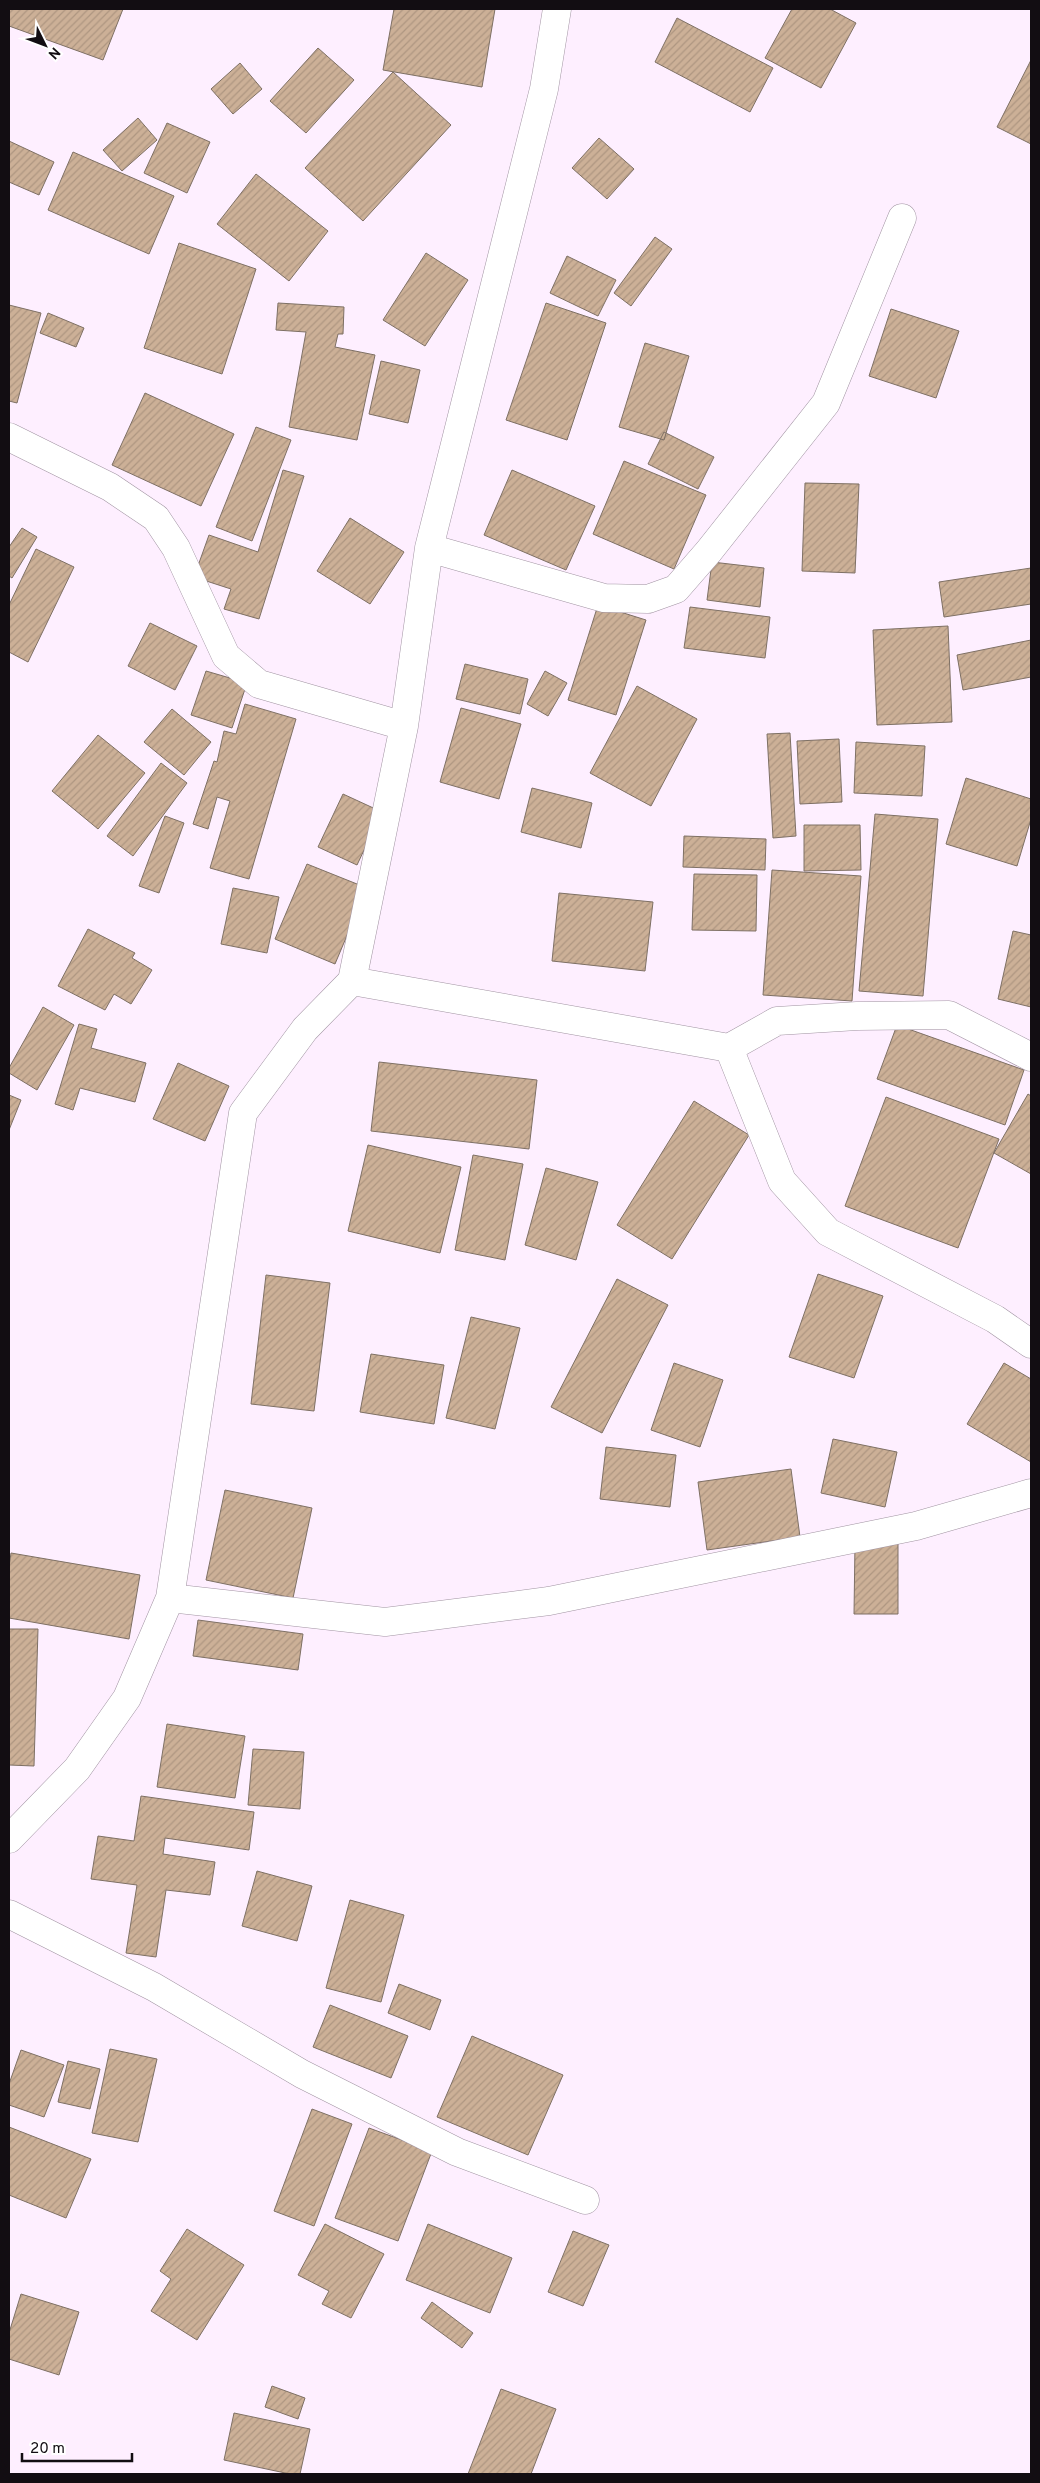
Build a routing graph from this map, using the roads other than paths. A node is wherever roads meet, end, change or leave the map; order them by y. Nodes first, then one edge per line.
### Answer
1 (557, 9) edge
2 (902, 218) dead end
3 (9, 438) edge
4 (430, 548) junction
5 (404, 726) junction
6 (352, 981) junction
7 (729, 1048) junction
8 (1031, 1057) edge
9 (1031, 1344) edge
10 (1031, 1493) edge
11 (170, 1598) junction
12 (9, 1839) edge
13 (9, 1914) edge
14 (585, 2200) dead end

1 - 4 street
2 - 4 street
3 - 5 street
4 - 5 street
5 - 6 street
6 - 7 street
6 - 11 street
7 - 8 street
7 - 9 street
10 - 11 street
11 - 12 street
13 - 14 street

